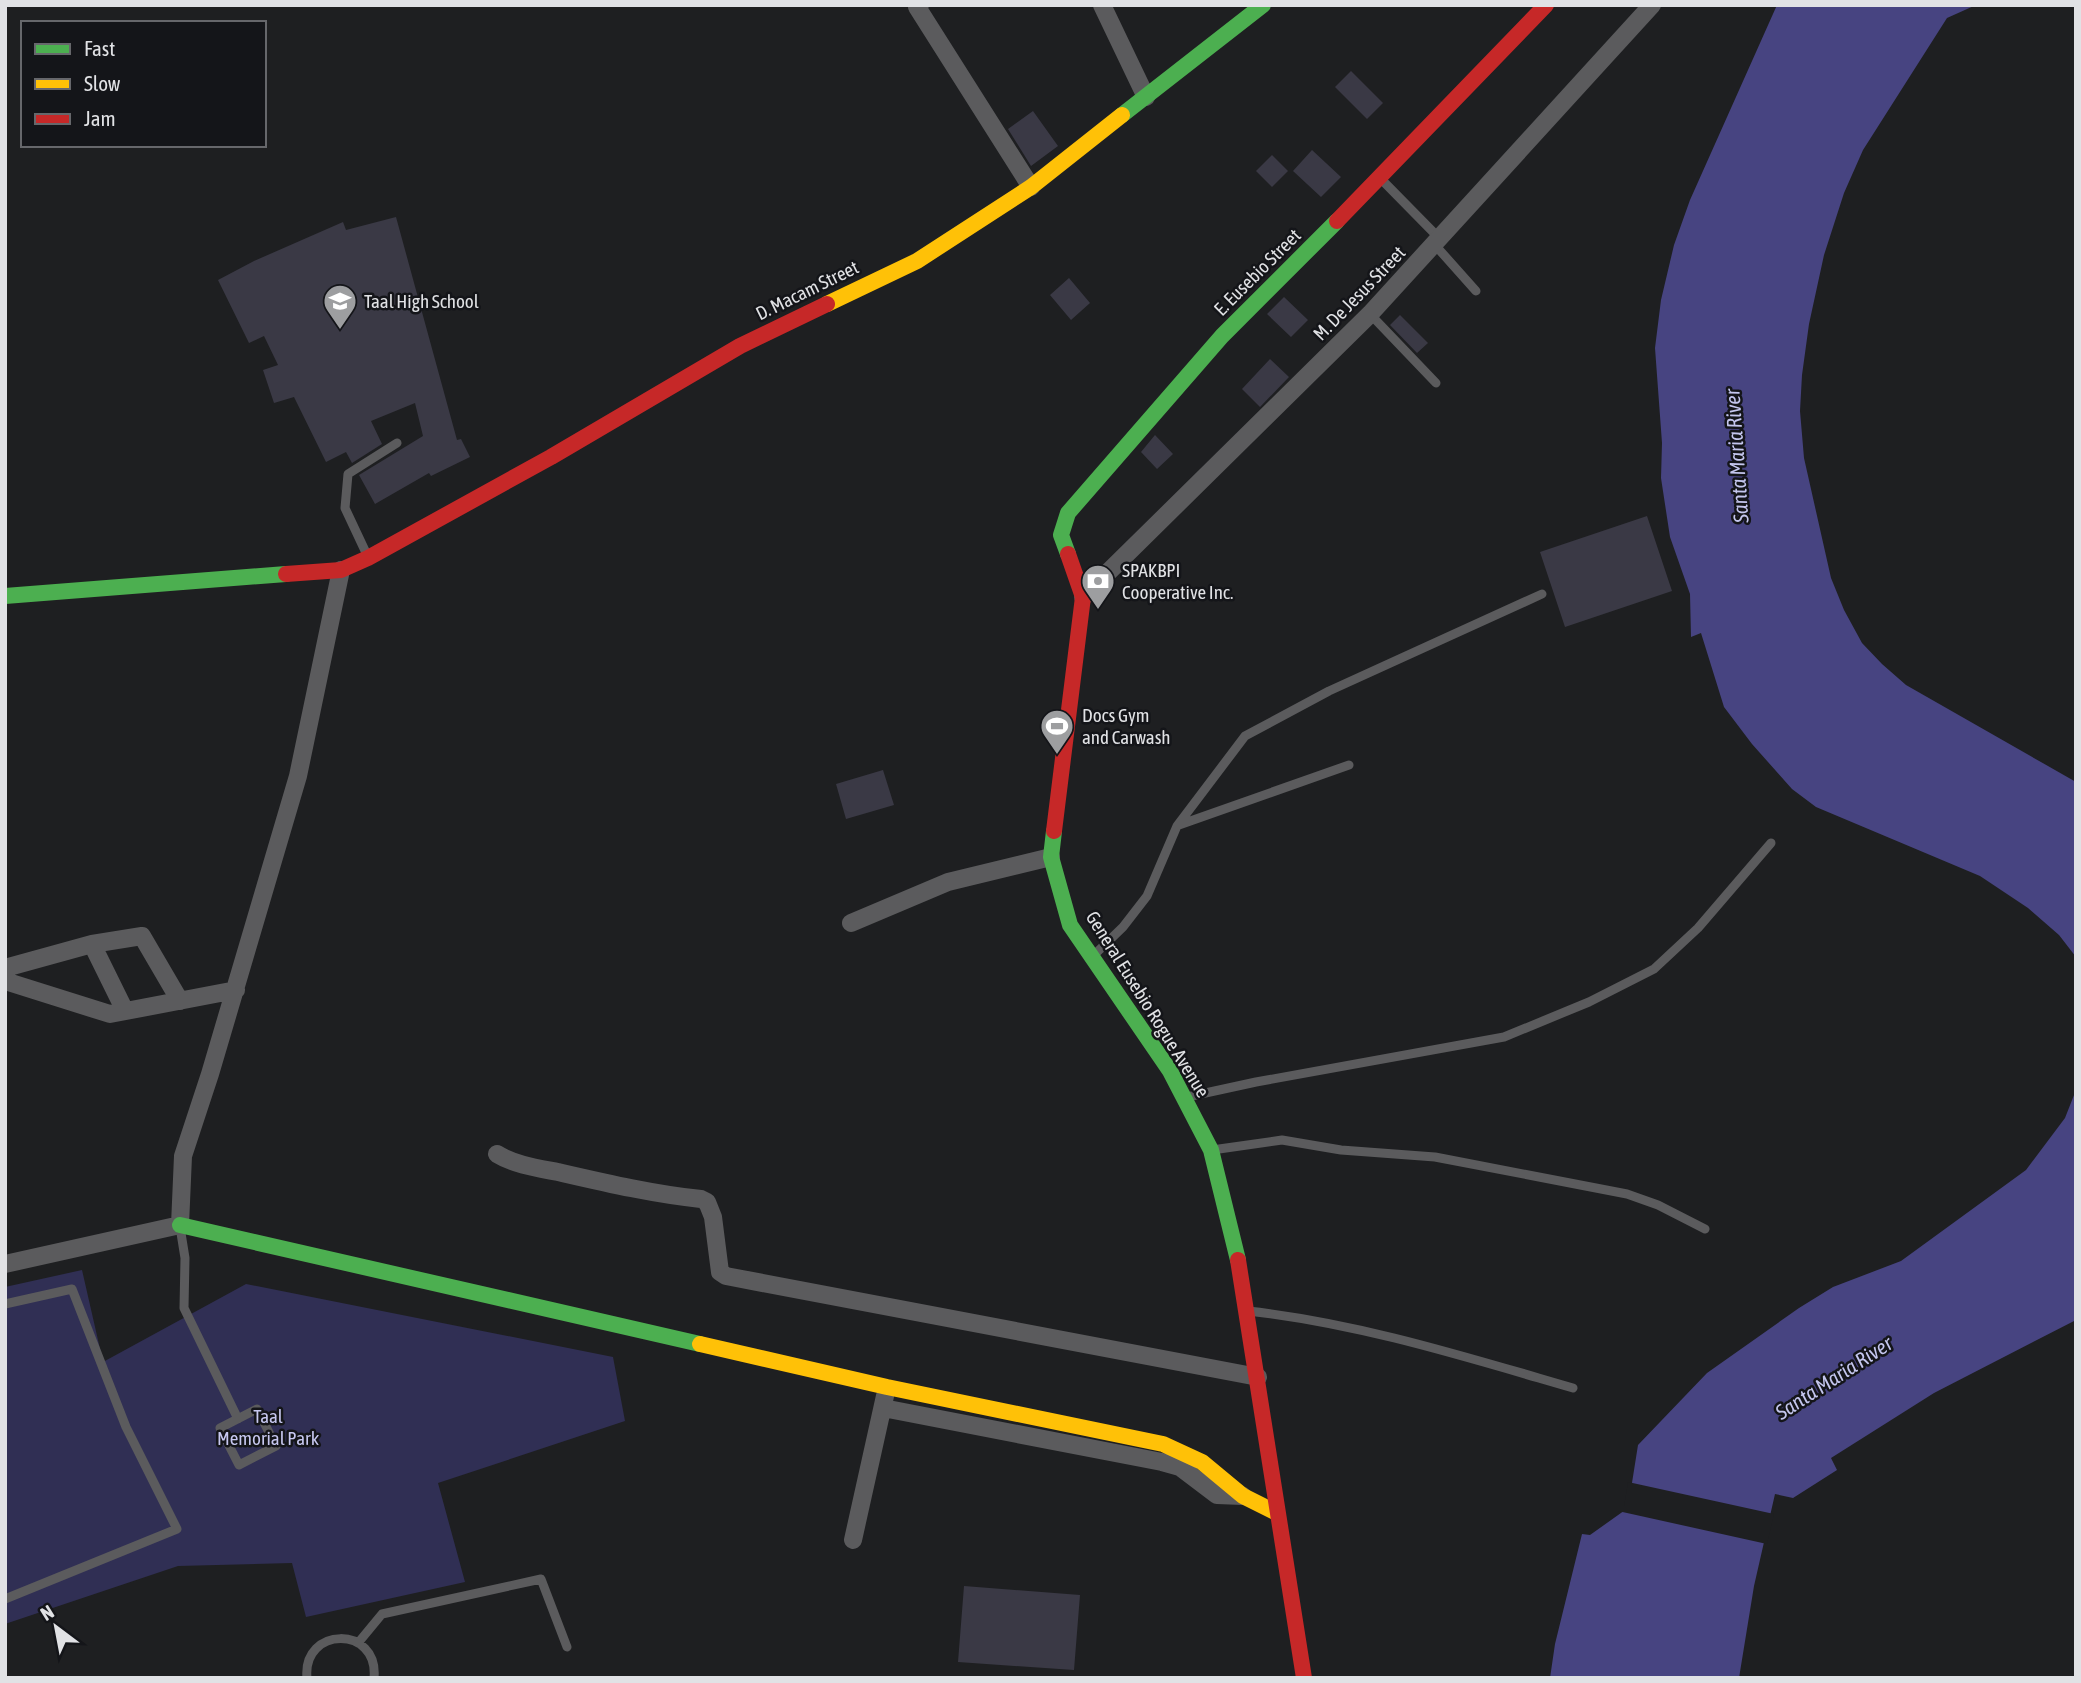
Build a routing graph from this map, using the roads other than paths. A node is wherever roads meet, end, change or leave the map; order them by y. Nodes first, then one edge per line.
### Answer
1 (920, 5) edge
2 (1102, 5) edge
3 (1263, 5) edge
4 (1546, 5) edge
5 (1652, 5) edge
6 (1146, 97) junction
7 (1380, 178) junction
8 (1031, 187) junction
9 (1438, 242) junction
10 (1476, 291) dead end
11 (1370, 314) junction
12 (1436, 383) dead end
13 (397, 443) dead end
14 (368, 558) junction
15 (341, 570) junction
16 (1542, 594) dead end
17 (5, 596) edge
18 (1083, 597) junction
19 (1349, 765) dead end
20 (1177, 826) junction
21 (1771, 843) dead end
22 (1051, 857) junction
23 (850, 923) dead end
24 (92, 944) junction
25 (1092, 957) junction
26 (5, 968) edge
27 (5, 981) edge
28 (236, 990) junction
29 (180, 1001) junction
30 (125, 1011) junction
31 (1185, 1098) junction
32 (1211, 1150) junction
33 (497, 1154) dead end
34 (180, 1224) junction
35 (1705, 1228) dead end
36 (5, 1264) edge
37 (5, 1304) edge
38 (1247, 1311) junction
39 (1258, 1377) junction
40 (887, 1387) junction
41 (1573, 1388) dead end
42 (883, 1408) junction
43 (238, 1419) junction
44 (1243, 1496) junction
45 (1277, 1513) junction
46 (853, 1540) dead end
47 (5, 1599) edge
48 (358, 1643) junction
49 (567, 1647) dead end
50 (307, 1678) edge
51 (374, 1678) edge
52 (1304, 1678) edge

1 - 8 street
2 - 6 street
3 - 6 street, D. Macam Street
4 - 7 street, E. Eusebio Street
5 - 9 street, M. De Jesus Street
6 - 8 street, D. Macam Street
7 - 9 lane
7 - 18 street, E. Eusebio Street
8 - 14 street, D. Macam Street
9 - 10 lane
9 - 11 street, M. De Jesus Street
11 - 12 lane
11 - 18 street, M. De Jesus Street
13 - 14 lane
14 - 15 street, D. Macam Street
15 - 17 street, D. Macam Street
15 - 28 street
16 - 20 lane
18 - 22 street, General Eusebio Rogue Avenue
19 - 20 lane
20 - 25 lane
21 - 31 lane
22 - 23 street
22 - 25 street, General Eusebio Rogue Avenue
24 - 26 street
24 - 29 street
24 - 30 street
25 - 31 street, General Eusebio Rogue Avenue
27 - 30 street
28 - 29 street
28 - 34 street
29 - 30 street
31 - 32 street, General Eusebio Rogue Avenue
32 - 35 lane
32 - 38 street, General Eusebio Rogue Avenue
33 - 39 street
34 - 36 street
34 - 40 street
34 - 43 lane
37 - 47 lane
38 - 39 street, General Eusebio Rogue Avenue
38 - 41 lane
39 - 45 street, General Eusebio Rogue Avenue
40 - 42 street
40 - 44 street
42 - 44 street
42 - 46 street
43 - 43 lane
44 - 45 street
45 - 52 street, General Eusebio Rogue Avenue
48 - 49 lane
48 - 50 lane
48 - 51 lane

